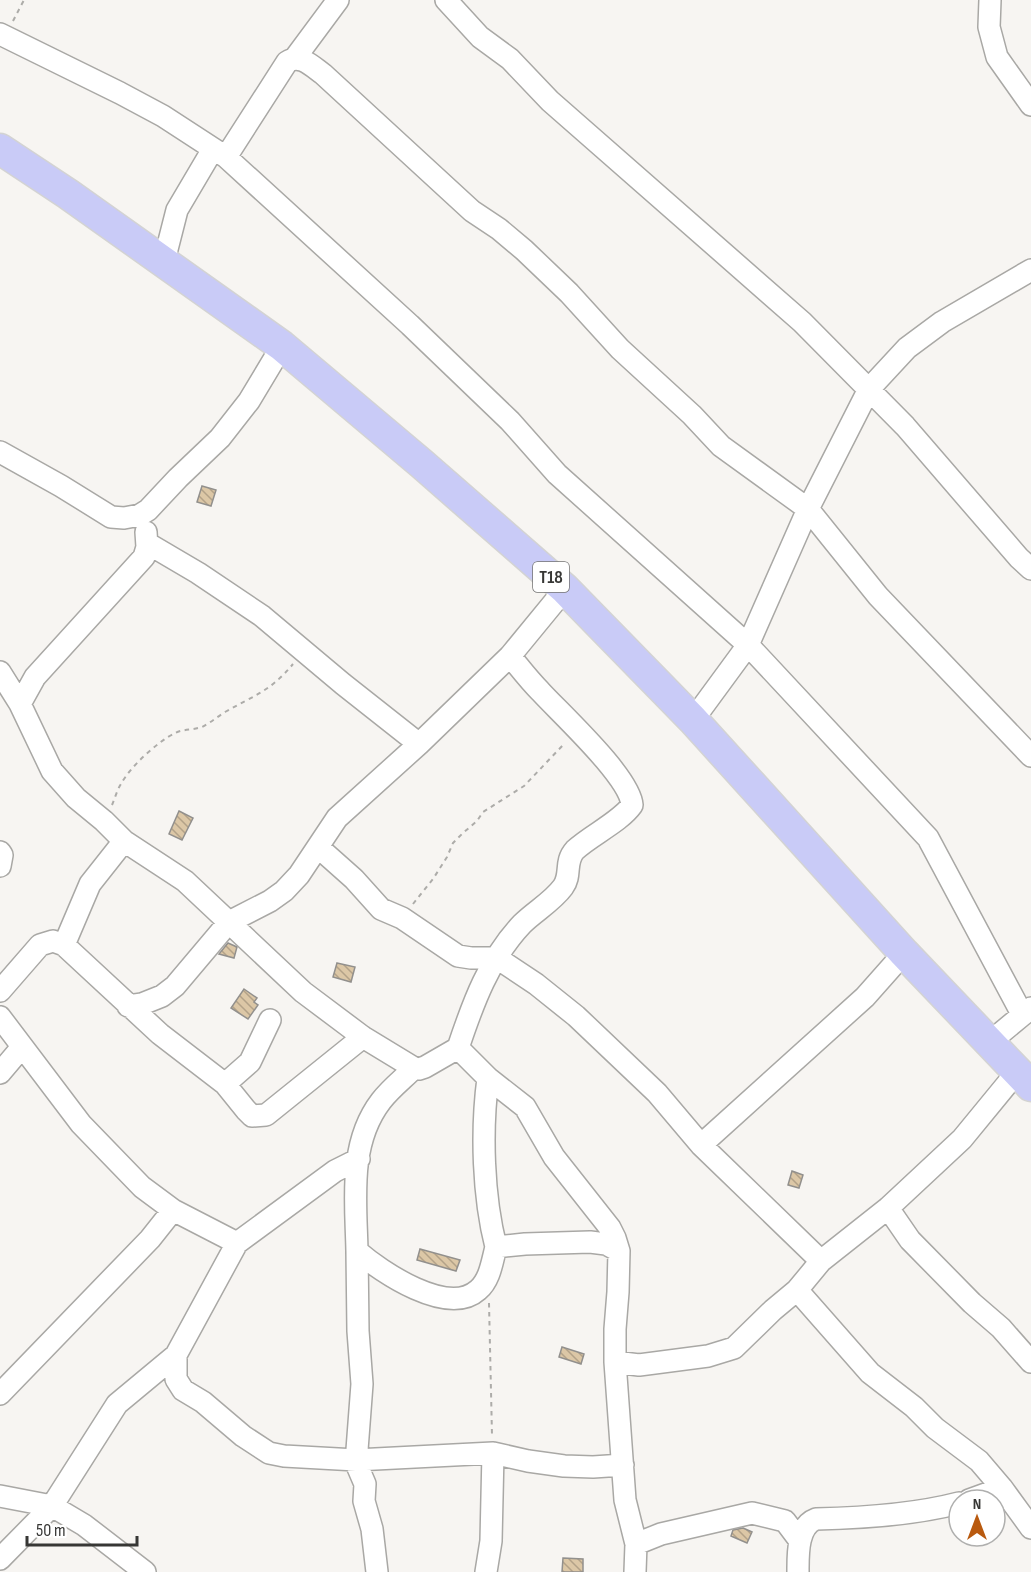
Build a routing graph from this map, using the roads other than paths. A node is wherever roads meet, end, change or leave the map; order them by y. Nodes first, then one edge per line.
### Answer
1 (338, 0) edge
2 (446, 0) edge
3 (990, 0) edge
4 (2, 34) edge
5 (295, 58) junction
6 (1025, 85) edge
7 (1031, 105) edge
8 (0, 149) edge
9 (219, 153) junction
10 (164, 261) junction
11 (1031, 270) edge
12 (282, 346) junction
13 (868, 389) junction
14 (0, 452) edge
15 (808, 509) junction
16 (148, 510) junction
17 (147, 543) junction
18 (1031, 569) edge
19 (565, 589) junction
20 (748, 645) junction
21 (510, 656) junction
22 (0, 672) edge
23 (20, 704) junction
24 (693, 720) junction
25 (420, 744) junction
26 (1031, 756) edge
27 (124, 841) junction
28 (318, 847) junction
29 (0, 852) edge
30 (0, 866) edge
31 (229, 922) junction
32 (64, 945) junction
33 (904, 953) junction
34 (497, 958) junction
35 (0, 991) edge
36 (128, 1006) junction
37 (1028, 1011) edge
38 (0, 1017) edge
39 (270, 1020) dead end
40 (363, 1037) junction
41 (990, 1042) junction
42 (22, 1047) junction
43 (458, 1048) junction
44 (414, 1068) junction
45 (0, 1073) edge
46 (488, 1078) junction
47 (1024, 1079) edge
48 (225, 1084) junction
49 (701, 1145) junction
50 (358, 1159) junction
51 (888, 1208) junction
52 (173, 1210) junction
53 (237, 1243) junction
54 (496, 1247) junction
55 (357, 1251) junction
56 (619, 1251) junction
57 (821, 1261) junction
58 (797, 1290) junction
59 (176, 1355) junction
60 (615, 1362) junction
61 (1031, 1362) edge
62 (0, 1394) edge
63 (493, 1453) junction
64 (356, 1460) junction
65 (623, 1465) junction
66 (1002, 1488) edge
67 (1007, 1495) edge
68 (0, 1496) edge
69 (52, 1506) junction
70 (947, 1506) edge
71 (1031, 1528) edge
72 (800, 1541) junction
73 (636, 1544) junction
74 (0, 1559) edge
75 (145, 1572) edge
76 (377, 1572) edge
77 (486, 1572) edge
78 (635, 1572) edge
79 (798, 1572) edge

1 - 5 street
2 - 13 street
3 - 6 street
4 - 9 street
5 - 9 street
5 - 15 street
6 - 7 street
8 - 10 highway, T18
9 - 10 street
9 - 20 street
10 - 12 highway, T18
11 - 13 street
12 - 16 street
12 - 19 highway, T18
13 - 15 street
13 - 18 street
14 - 16 street
15 - 20 street
15 - 26 street
16 - 17 street
17 - 23 street
17 - 25 street
19 - 21 street
19 - 24 highway, T18
20 - 24 street
20 - 37 street
21 - 25 street
21 - 34 street
22 - 23 street
23 - 27 street
24 - 33 highway, T18
25 - 28 street
27 - 31 street
27 - 32 street
28 - 31 street
28 - 34 street
29 - 30 street
31 - 36 street
31 - 40 street
32 - 35 street
32 - 36 street
33 - 41 highway, T18
33 - 49 street
34 - 43 street
34 - 49 street
36 - 48 street
37 - 41 street
38 - 42 street
39 - 48 street
40 - 44 street
40 - 48 street
41 - 47 highway, T18
42 - 45 street
42 - 52 street
43 - 44 street
43 - 46 street
44 - 50 street
46 - 54 street
46 - 56 street
47 - 51 street
49 - 57 street
50 - 53 street
50 - 55 street
51 - 57 street
51 - 61 street
52 - 53 street
52 - 62 street
53 - 59 street
54 - 55 street
54 - 56 street
55 - 64 street
56 - 60 street
57 - 58 street
58 - 60 street
58 - 66 street
59 - 64 street
59 - 69 street
60 - 65 street
63 - 64 street
63 - 65 street
63 - 77 street
64 - 76 street
65 - 73 street
67 - 71 street
68 - 69 street
69 - 74 street
69 - 75 street
70 - 72 street
72 - 73 street
72 - 79 street
73 - 78 street

